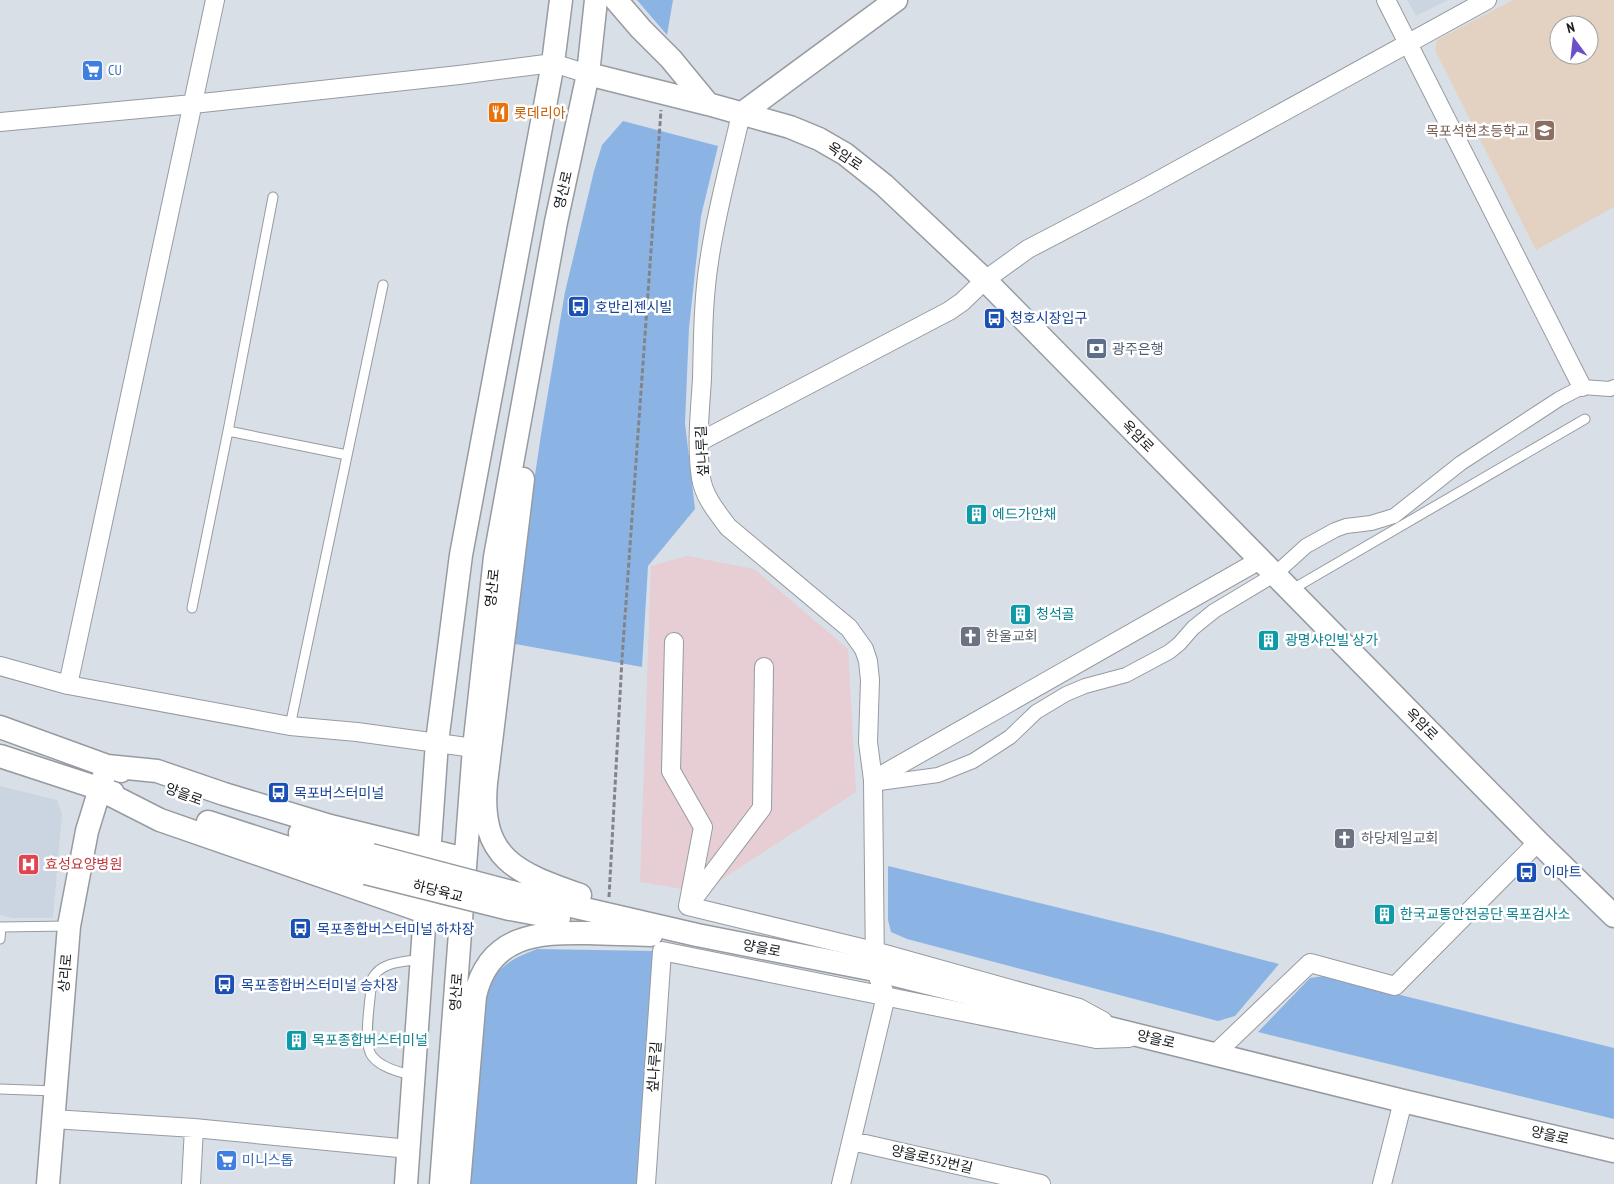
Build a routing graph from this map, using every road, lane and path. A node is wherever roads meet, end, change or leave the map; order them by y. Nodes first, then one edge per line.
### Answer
1 (215, 0) edge
2 (561, 0) edge
3 (596, 0) edge
4 (616, 0) edge
5 (896, 0) edge
6 (1386, 0) edge
7 (1487, 0) edge
8 (1408, 44) junction
9 (553, 63) junction
10 (588, 74) junction
11 (662, 93) junction
12 (193, 104) junction
13 (708, 104) junction
14 (741, 114) junction
15 (0, 122) edge
16 (273, 197) dead end
17 (556, 222) junction
18 (985, 280) junction
19 (384, 285) dead end
20 (1614, 386) edge
21 (1582, 387) junction
22 (1585, 419) dead end
23 (228, 431) junction
24 (700, 442) junction
25 (347, 456) junction
26 (1267, 567) junction
27 (1290, 591) junction
28 (192, 608) dead end
29 (674, 642) dead end
30 (0, 666) edge
31 (764, 666) dead end
32 (68, 685) junction
33 (290, 726) junction
34 (0, 727) edge
35 (437, 742) junction
36 (474, 748) junction
37 (0, 756) edge
38 (107, 766) junction
39 (872, 782) junction
40 (99, 788) junction
41 (1538, 842) junction
42 (430, 850) junction
43 (466, 859) junction
44 (368, 864) junction
45 (511, 900) joint
46 (609, 905) junction
47 (688, 906) junction
48 (425, 912) junction
49 (1614, 916) edge
50 (461, 922) junction
51 (70, 926) junction
52 (0, 927) edge
53 (697, 935) junction
54 (0, 939) edge
55 (422, 959) junction
56 (874, 961) junction
57 (886, 996) junction
58 (1156, 1038) junction
59 (1216, 1053) junction
60 (414, 1076) junction
61 (0, 1089) edge
62 (56, 1091) junction
63 (1403, 1101) junction
64 (53, 1119) junction
65 (194, 1128) junction
66 (852, 1141) junction
67 (409, 1149) junction
68 (1614, 1151) edge
69 (48, 1184) edge
70 (191, 1184) edge
71 (406, 1184) edge
72 (441, 1184) edge
73 (459, 1184) edge
74 (646, 1184) edge
75 (842, 1184) edge
76 (1041, 1184) edge
77 (1382, 1184) edge

1 - 12 street
2 - 9 street
3 - 10 street, 영산로
4 - 13 street
5 - 14 street
6 - 8 street
7 - 8 street
8 - 18 street
8 - 21 street
9 - 10 street
9 - 12 street
9 - 35 street
10 - 11 street, 옥암로
10 - 17 street, 영산로
11 - 13 street, 옥암로
11 - 46 path
12 - 15 street
12 - 32 street
13 - 14 street, 옥암로
14 - 18 street, 옥암로
14 - 24 street, 섶나루길
16 - 23 lane
17 - 36 street, 영산로
17 - 46 street
18 - 24 street
18 - 26 street, 옥암로
19 - 25 lane
20 - 21 street
21 - 26 street
22 - 27 lane
23 - 25 lane
23 - 28 lane
24 - 39 street, 섶나루길
25 - 33 lane
26 - 27 street, 옥암로
26 - 39 street
26 - 39 street
27 - 41 street, 옥암로
29 - 47 street
30 - 32 street
31 - 47 street
32 - 33 street
33 - 35 street
34 - 38 street, 양을로
35 - 36 street
35 - 42 street
36 - 43 street, 영산로
37 - 40 street, 양을로
38 - 40 street, 상리로
38 - 42 street
38 - 44 street, 양을로
39 - 56 street, 섶나루길
40 - 44 street, 양을로
40 - 48 street
40 - 51 street, 상리로
41 - 49 street, 옥암로
41 - 59 street
42 - 43 street
42 - 48 street
43 - 50 street, 영산로
44 - 45 street, 하당육교, bridge
45 - 53 street, 양을로
46 - 53 street
47 - 56 street
48 - 50 street
48 - 55 street
50 - 72 street, 영산로
51 - 52 lane
51 - 62 street, 상리로
52 - 54 lane
53 - 56 street, 양을로
53 - 73 street
55 - 60 street
55 - 60 lane
56 - 57 street
56 - 58 street, 양을로
57 - 58 street
57 - 66 street
57 - 74 street, 섶나루길
58 - 59 street, 양을로
59 - 63 street, 양을로
60 - 67 street
61 - 62 lane
62 - 64 street, 상리로
63 - 68 street, 양을로
63 - 77 street
64 - 65 street
64 - 69 street, 상리로
65 - 67 street
65 - 70 street
66 - 75 street
66 - 76 street, 양을로532번길
67 - 71 street

